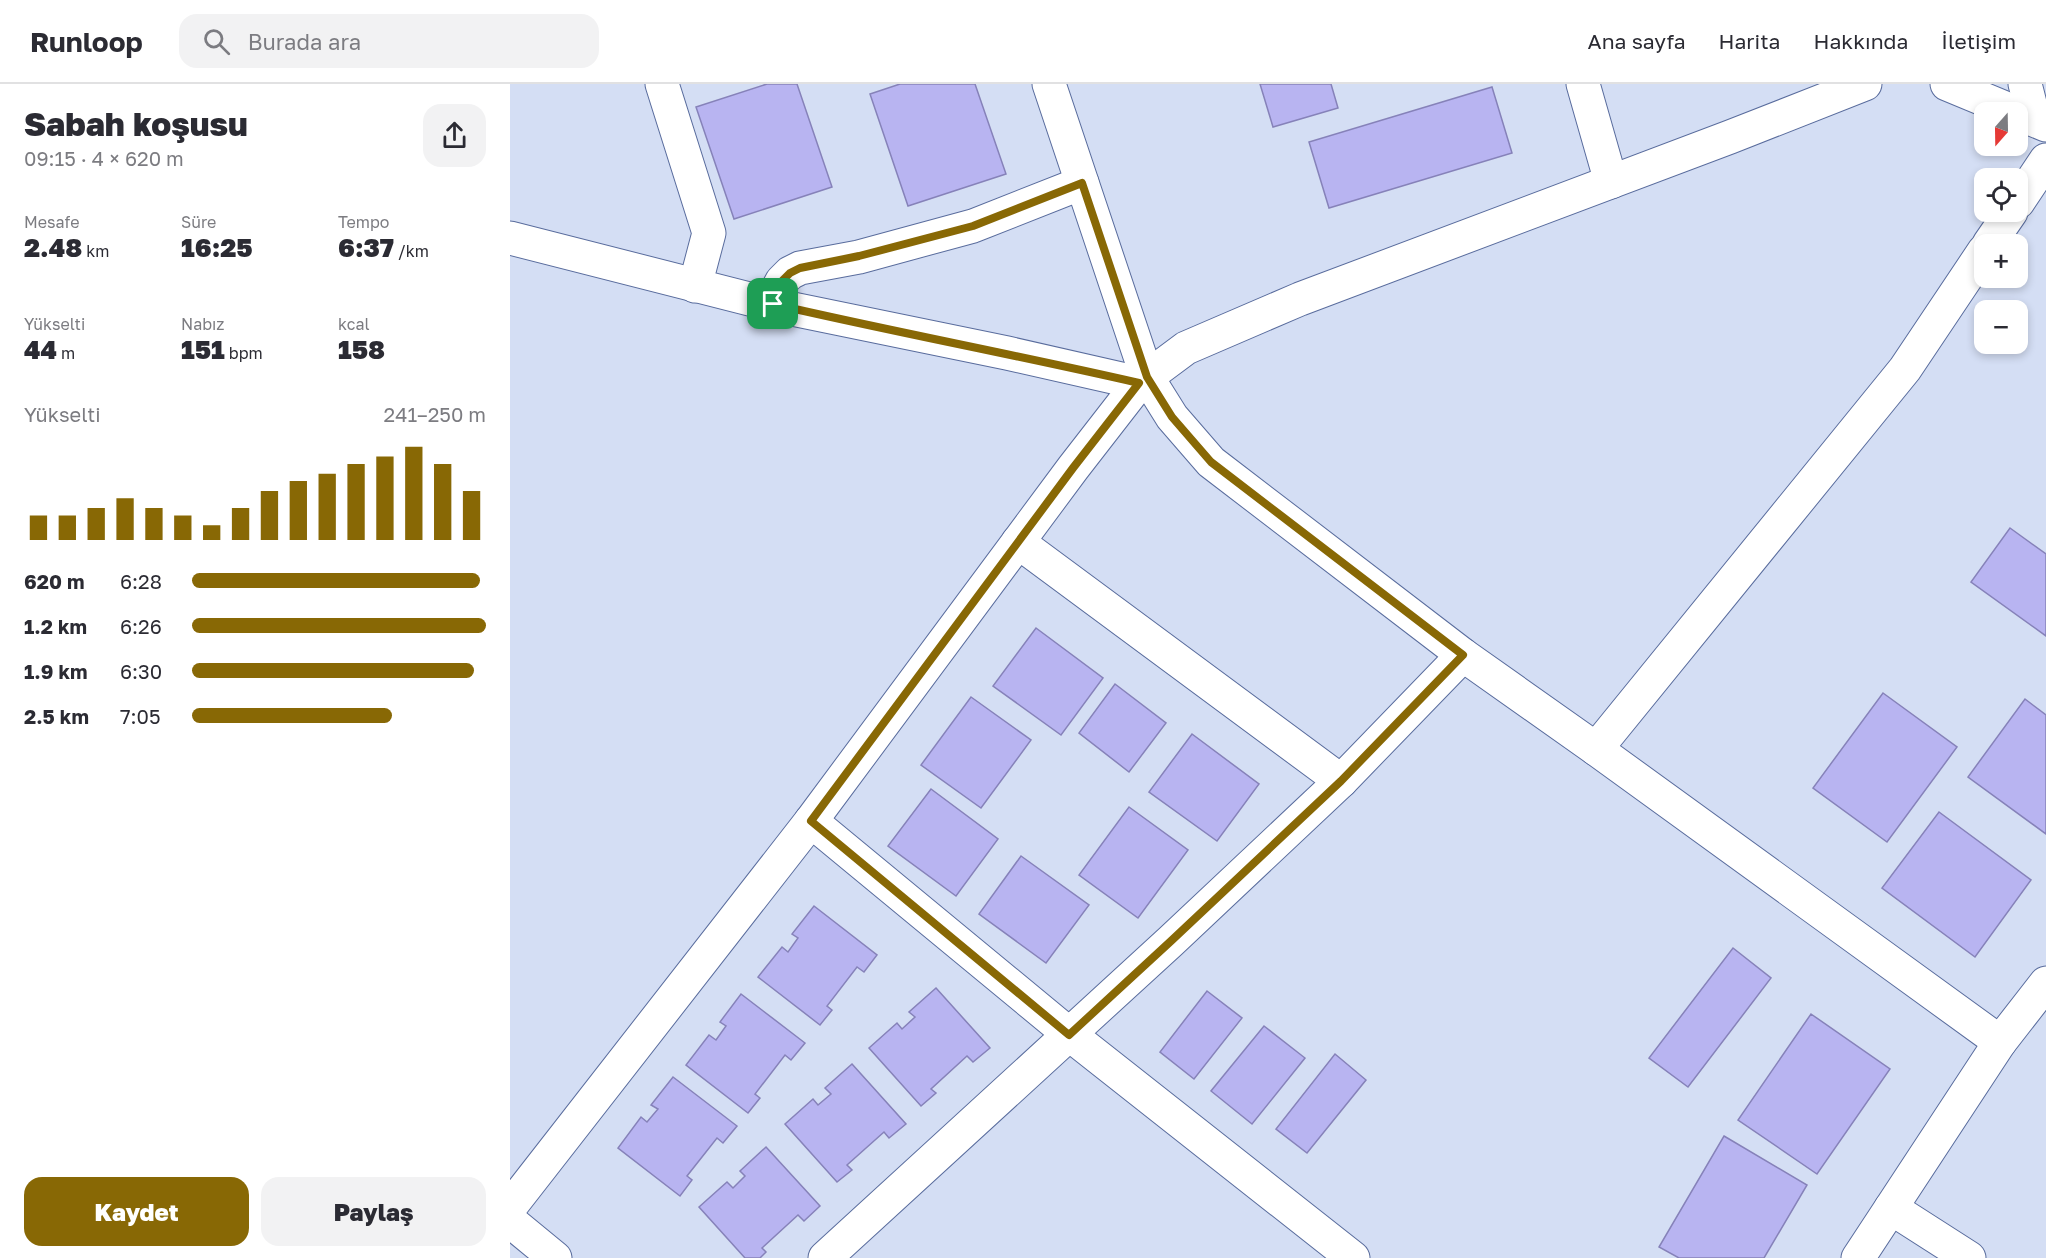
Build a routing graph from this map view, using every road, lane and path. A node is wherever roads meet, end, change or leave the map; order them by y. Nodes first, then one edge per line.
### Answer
1 (662, 84) edge
2 (1049, 84) edge
3 (1583, 84) edge
4 (1865, 84) edge
5 (1947, 84) edge
6 (2025, 84) edge
7 (2040, 122) edge
8 (2046, 160) edge
9 (1611, 182) junction
10 (1082, 183) junction
11 (2028, 187) edge
12 (510, 238) edge
13 (1974, 266) edge
14 (695, 286) junction
15 (773, 304) junction
16 (1143, 380) junction
17 (1018, 542) junction
18 (1463, 655) junction
19 (1596, 749) junction
20 (1341, 781) junction
21 (811, 821) junction
22 (2046, 983) edge
23 (1069, 1035) junction
24 (2000, 1041) junction
25 (1891, 1208) junction
26 (511, 1220) edge
27 (555, 1258) edge
28 (825, 1258) edge
29 (1353, 1258) edge
30 (1858, 1258) edge
31 (1969, 1258) edge

1 - 14 street
2 - 10 street
3 - 9 street
4 - 9 street
5 - 7 street
6 - 7 street
8 - 11 street
9 - 16 street
10 - 15 street
10 - 16 street
12 - 14 street
13 - 19 street
14 - 15 street
15 - 16 street
16 - 17 street
16 - 18 street
17 - 20 street
17 - 21 street
18 - 19 street
18 - 20 street
19 - 24 street
20 - 23 street
21 - 23 street
21 - 26 street
22 - 24 street
23 - 28 street
23 - 29 street
24 - 25 street
25 - 30 street
25 - 31 street
26 - 27 street

